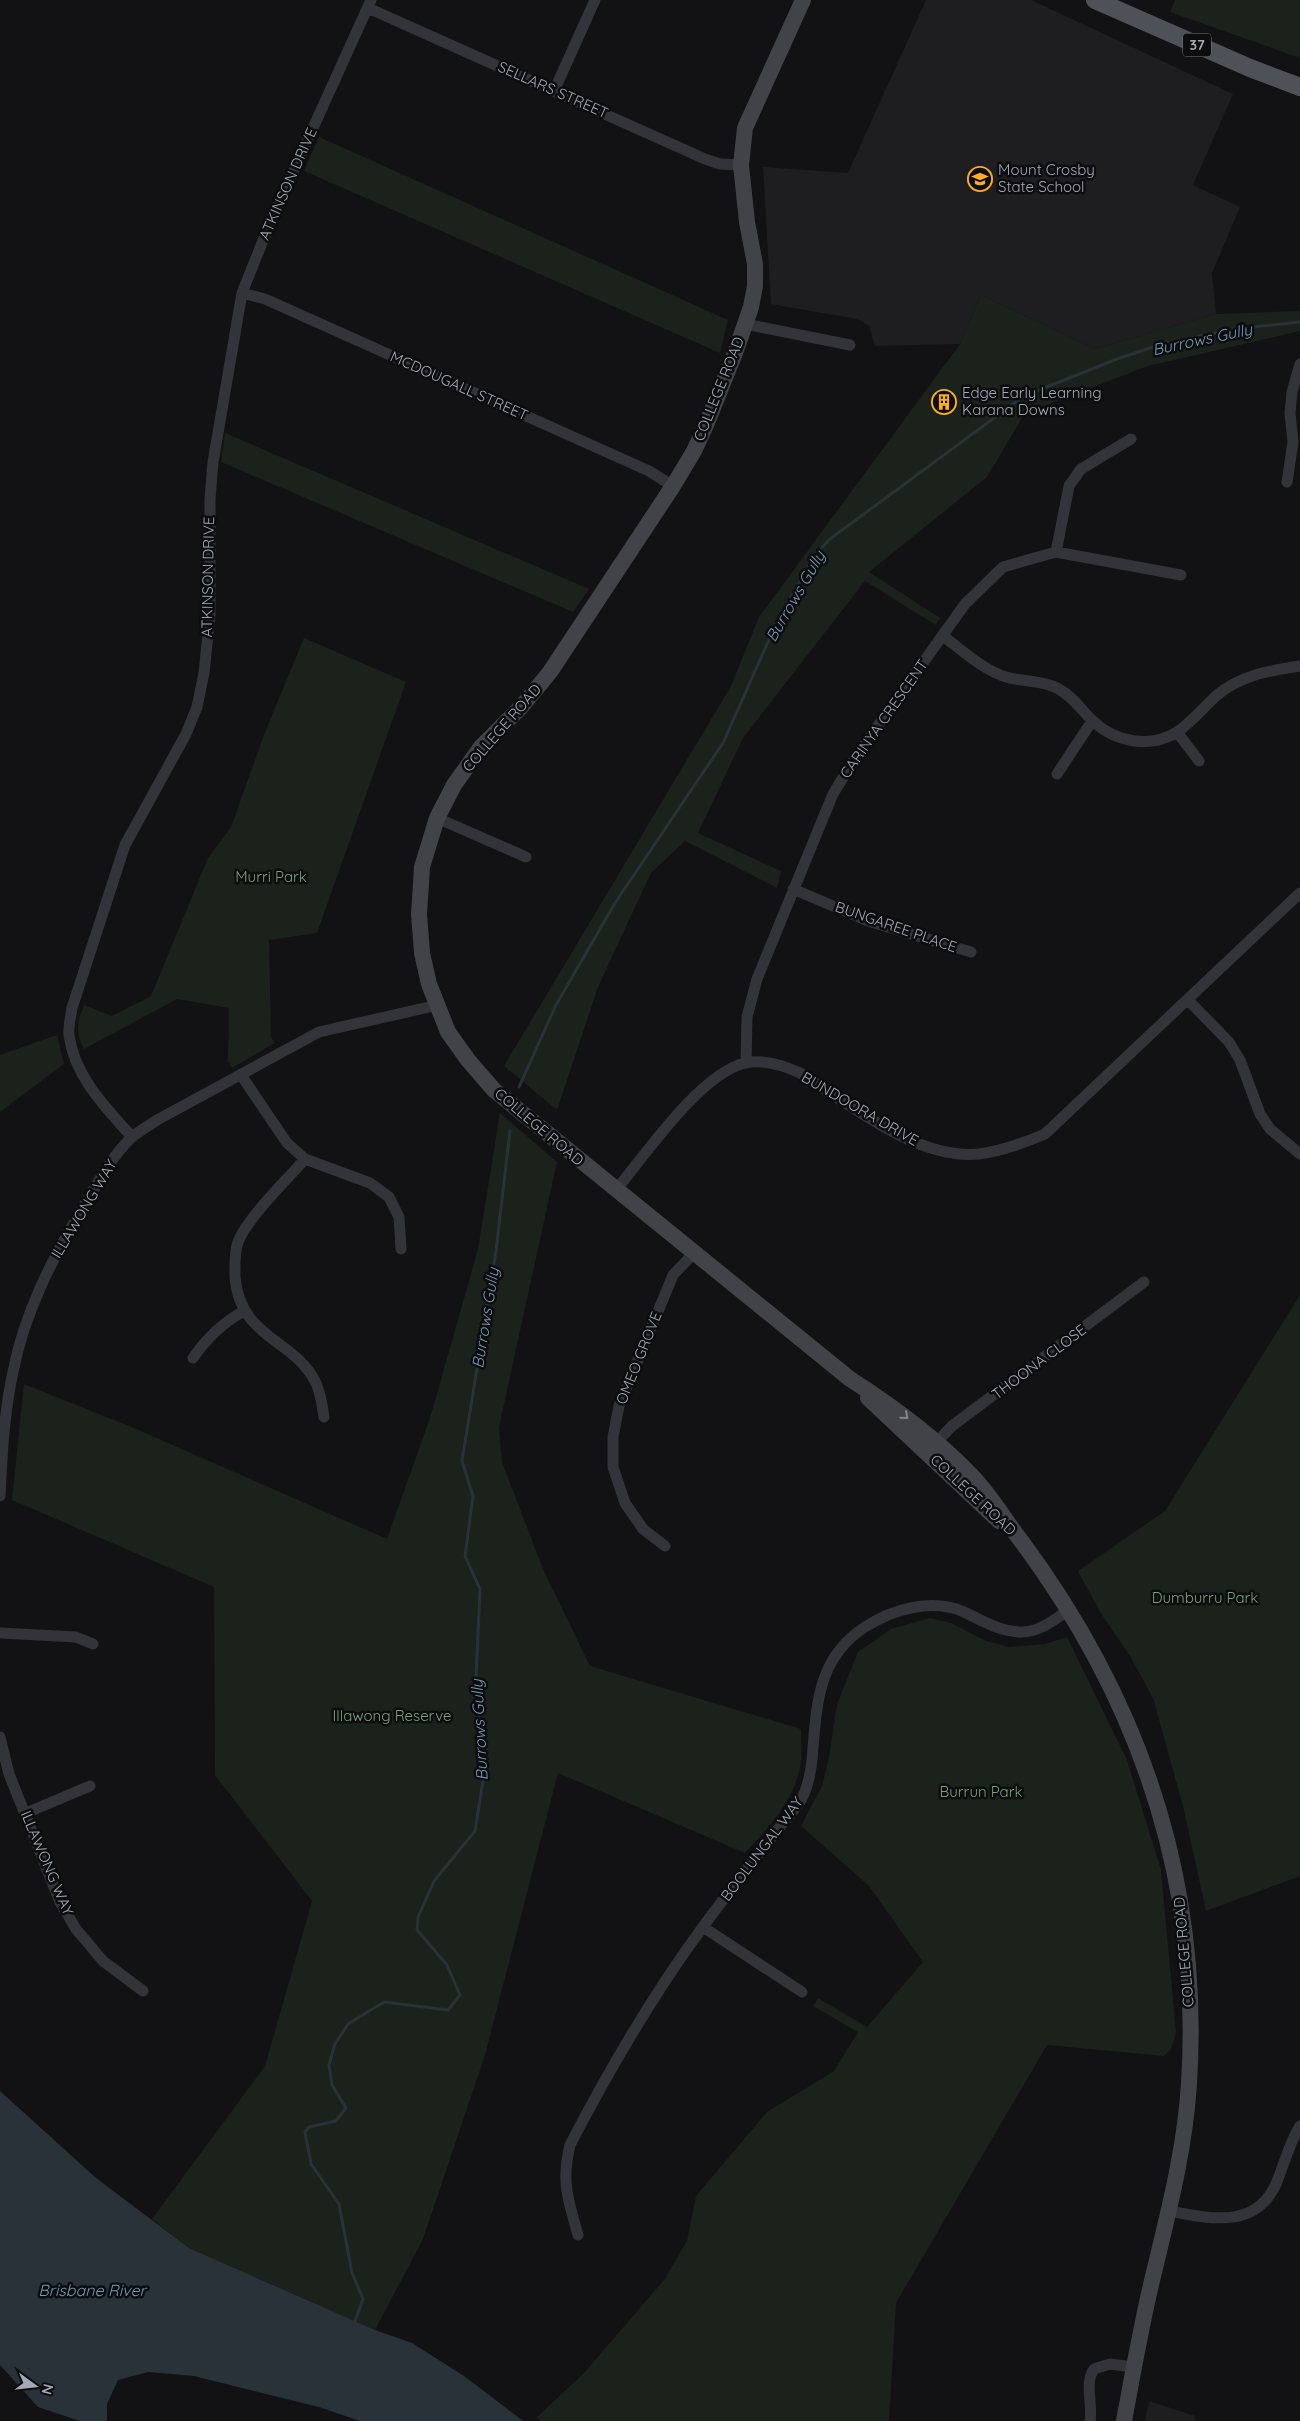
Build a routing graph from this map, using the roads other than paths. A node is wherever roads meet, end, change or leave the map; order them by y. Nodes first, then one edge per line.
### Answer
1 (595, 0) edge
2 (802, 0) edge
3 (1095, 0) edge
4 (369, 4) edge
5 (1300, 87) edge
6 (554, 91) junction
7 (741, 165) junction
8 (242, 293) junction
9 (745, 324) junction
10 (850, 345) dead end
11 (1300, 364) edge
12 (1131, 439) dead end
13 (1287, 482) dead end
14 (673, 486) junction
15 (1056, 552) junction
16 (1181, 575) dead end
17 (943, 636) junction
18 (1300, 666) edge
19 (1092, 721) junction
20 (1177, 732) junction
21 (1199, 761) dead end
22 (1057, 774) dead end
23 (436, 818) junction
24 (526, 857) dead end
25 (793, 889) junction
26 (1300, 893) edge
27 (971, 952) dead end
28 (1188, 1000) junction
29 (438, 1005) junction
30 (746, 1063) junction
31 (241, 1075) junction
32 (132, 1137) junction
33 (1300, 1154) edge
34 (305, 1159) junction
35 (616, 1190) junction
36 (401, 1250) dead end
37 (694, 1253) junction
38 (1144, 1282) dead end
39 (244, 1311) junction
40 (193, 1358) dead end
41 (324, 1416) dead end
42 (931, 1447) junction
43 (0, 1496) edge
44 (665, 1546) dead end
45 (1070, 1610) junction
46 (0, 1633) edge
47 (93, 1644) dead end
48 (0, 1737) edge
49 (90, 1786) dead end
50 (26, 1812) junction
51 (703, 1927) junction
52 (143, 1991) dead end
53 (802, 1992) dead end
54 (1300, 2126) edge
55 (1169, 2211) junction
56 (578, 2235) dead end
57 (1133, 2367) junction
58 (1090, 2421) edge
59 (1124, 2421) edge

1 - 6 street
2 - 7 main road, COLLEGE ROAD
3 - 5 main road, 37
4 - 6 street, SELLARS STREET
4 - 8 street, ATKINSON DRIVE
6 - 7 street, SELLARS STREET
7 - 9 main road, COLLEGE ROAD
8 - 14 street, MCDOUGALL STREET
8 - 32 street, ATKINSON DRIVE
9 - 10 street
9 - 14 main road, COLLEGE ROAD
11 - 13 street
12 - 15 street
14 - 23 main road, COLLEGE ROAD
15 - 16 street, CARINYA CRESCENT
15 - 17 street, CARINYA CRESCENT
17 - 19 street
17 - 25 street, CARINYA CRESCENT
18 - 20 street
19 - 20 street
19 - 22 street
20 - 21 street
23 - 24 street
23 - 29 main road, COLLEGE ROAD
25 - 27 street, BUNGAREE PLACE
25 - 30 street, CARINYA CRESCENT
26 - 28 street, BUNDOORA DRIVE
28 - 30 street, BUNDOORA DRIVE
28 - 33 street
29 - 31 street, ILLAWONG WAY
29 - 35 main road, COLLEGE ROAD
30 - 35 street, BUNDOORA DRIVE
31 - 32 street, ILLAWONG WAY
31 - 34 street
32 - 43 street, ILLAWONG WAY
34 - 36 street
34 - 39 street
35 - 37 main road, COLLEGE ROAD
37 - 42 main road, COLLEGE ROAD
37 - 44 street, OMEO GROVE
38 - 42 street, THOONA CLOSE
39 - 40 street
39 - 41 street
42 - 45 main road, COLLEGE ROAD
45 - 51 street, BOOLUNGAL WAY
45 - 55 main road, COLLEGE ROAD
46 - 47 street
48 - 50 street, ILLAWONG WAY
49 - 50 street
50 - 52 street, ILLAWONG WAY
51 - 53 street
51 - 56 street, BOOLUNGAL WAY
54 - 55 street
55 - 57 main road, COLLEGE ROAD
57 - 58 street
57 - 59 main road, COLLEGE ROAD

